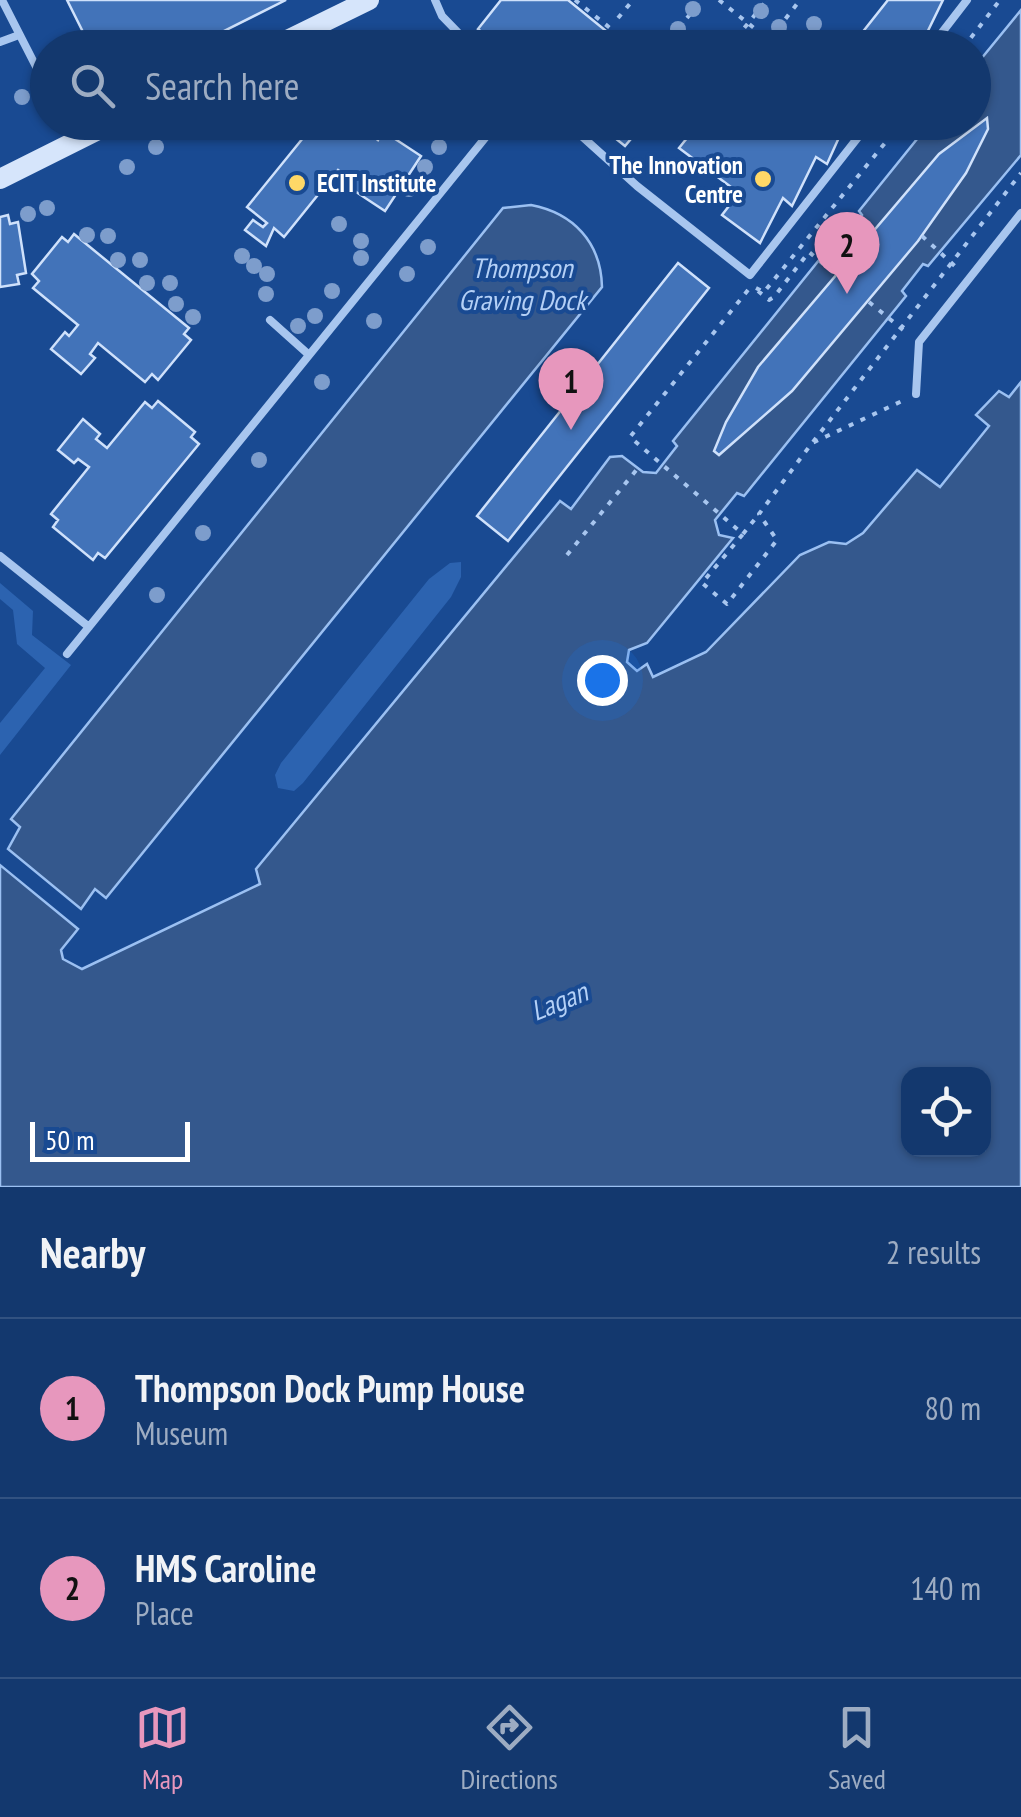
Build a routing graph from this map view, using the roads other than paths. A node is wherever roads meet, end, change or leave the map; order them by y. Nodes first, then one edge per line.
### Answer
1 (2, 0) edge
2 (369, 0) edge
3 (435, 0) edge
4 (967, 0) edge
5 (308, 30) edge
6 (456, 30) edge
7 (944, 30) edge
8 (19, 35) junction
9 (0, 42) edge
10 (30, 56) edge
11 (57, 140) edge
12 (483, 140) edge
13 (586, 140) edge
14 (856, 140) edge
15 (0, 179) edge
16 (1021, 212) edge
17 (270, 320) dead end
18 (308, 354) junction
19 (916, 394) road end
20 (0, 556) edge
21 (90, 627) junction
22 (68, 654) dead end

1 - 8 lane
2 - 5 street
3 - 6 lane
4 - 7 lane
8 - 9 lane
8 - 10 lane
11 - 15 street
12 - 18 lane
13 - 14 lane
16 - 19 lane
17 - 18 lane
18 - 21 lane
20 - 21 lane
21 - 22 lane

